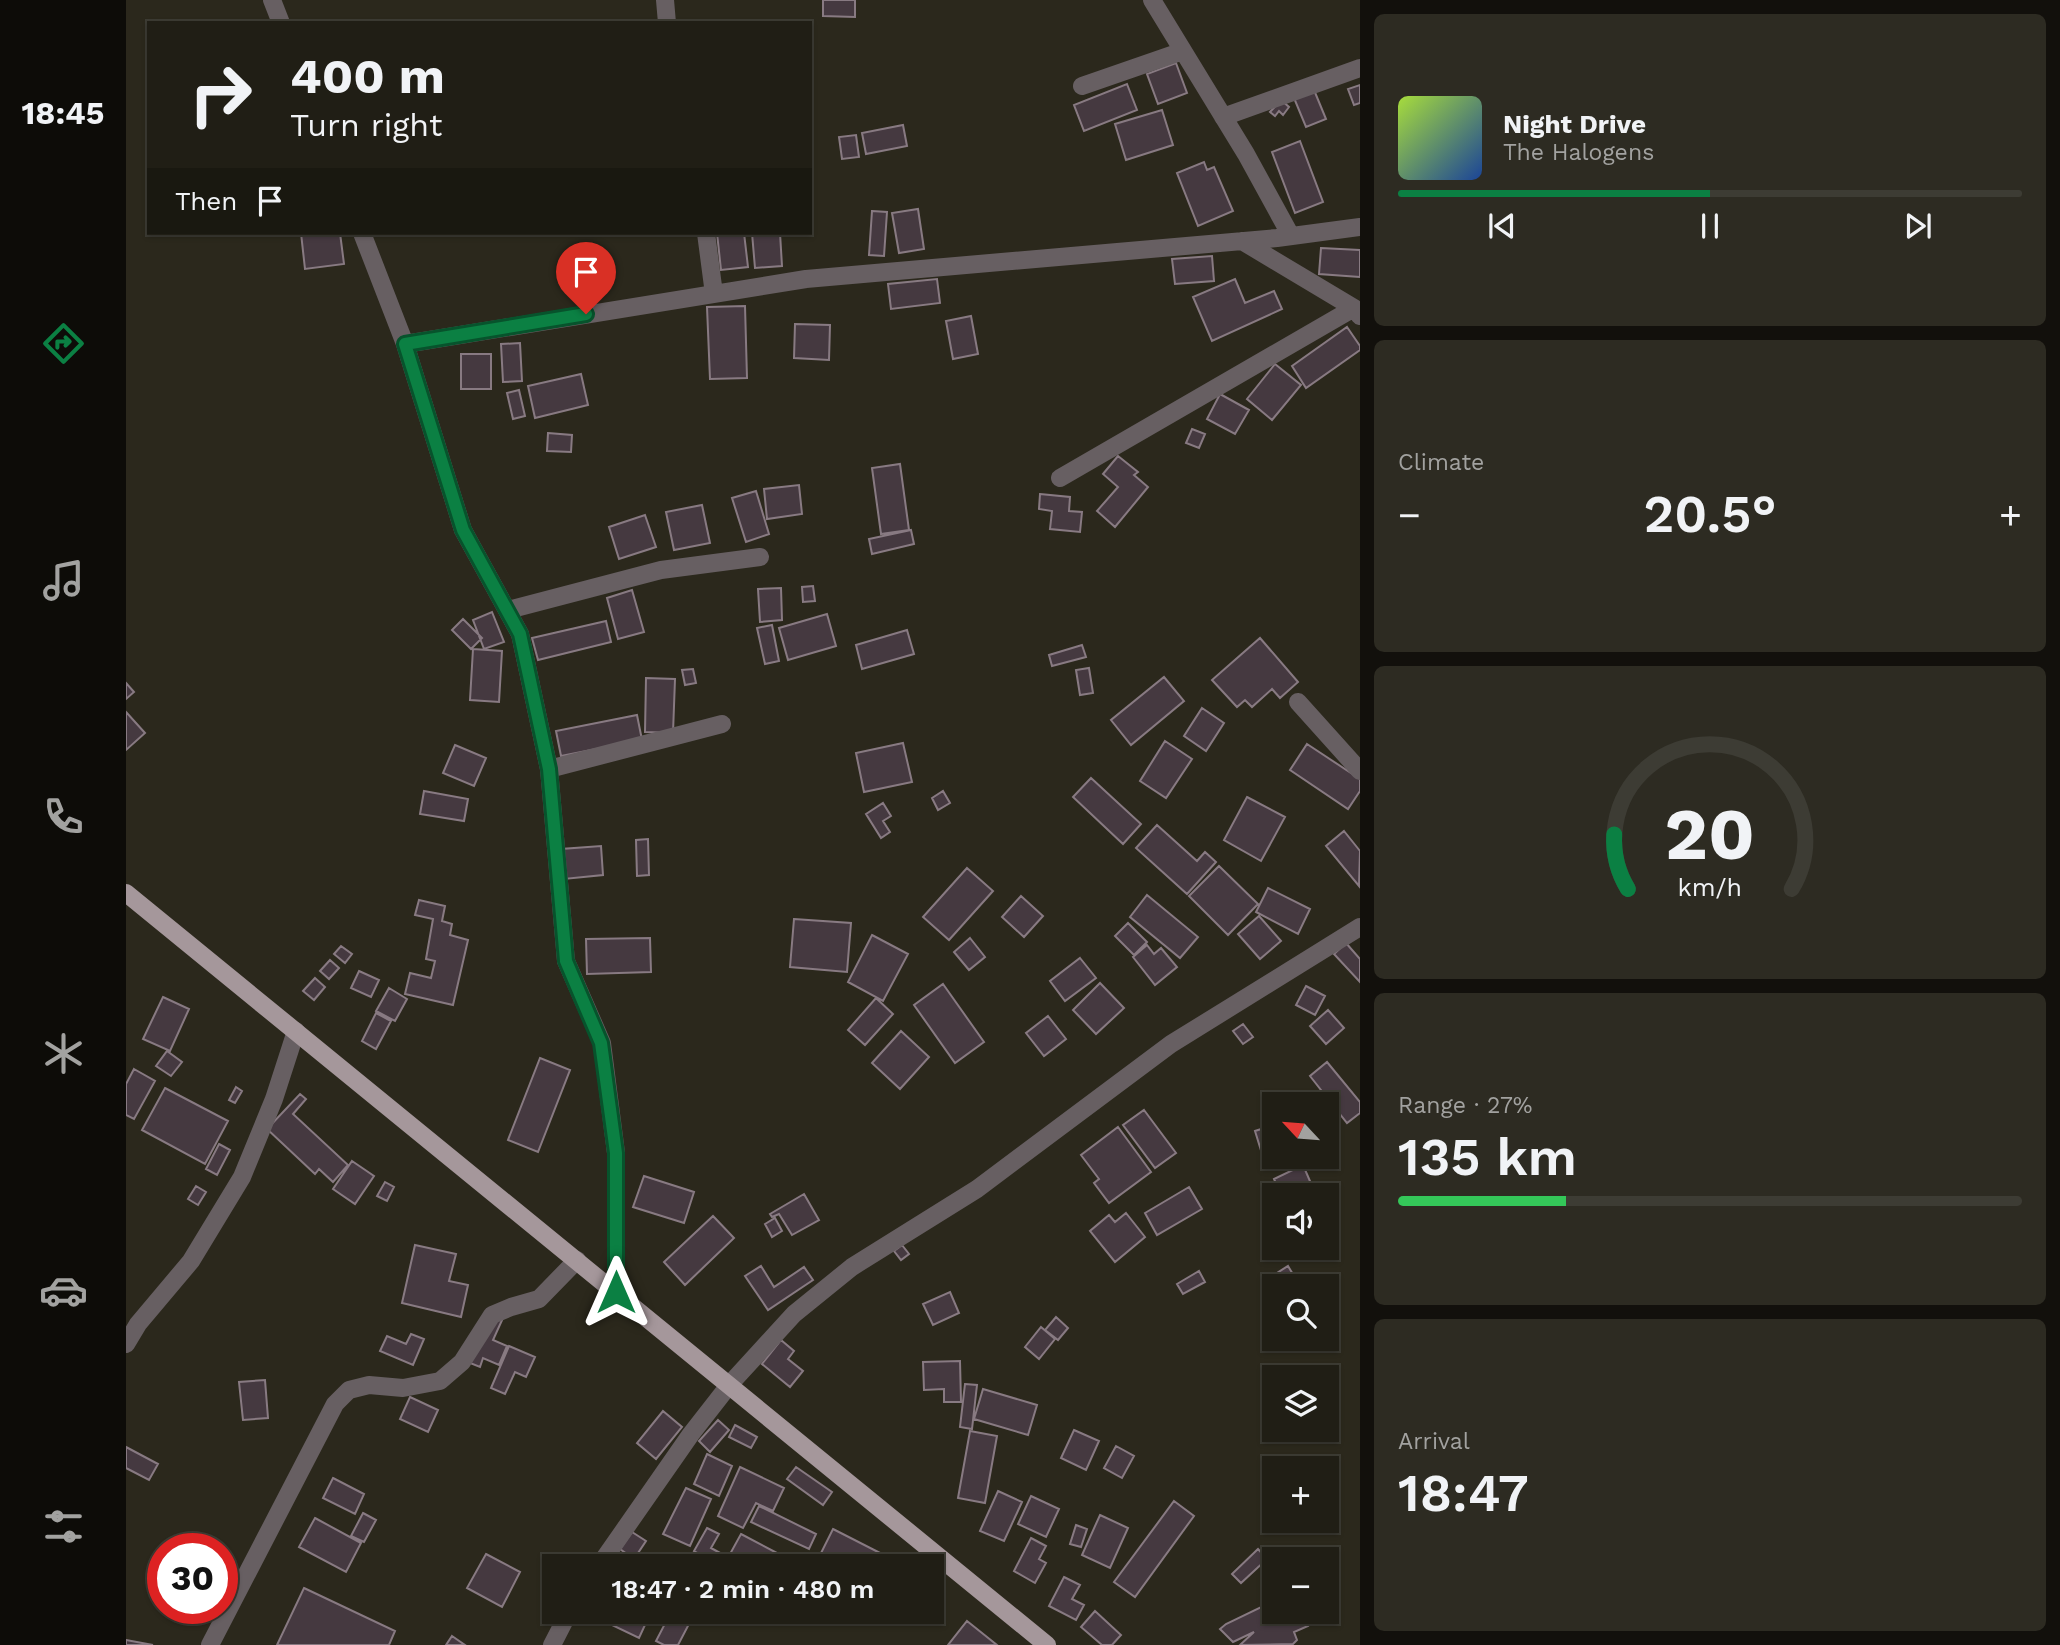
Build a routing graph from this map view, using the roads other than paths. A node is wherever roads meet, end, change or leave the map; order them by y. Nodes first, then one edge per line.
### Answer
1 (272, 0) edge
2 (665, 0) edge
3 (1152, 0) edge
4 (280, 21) edge
5 (667, 21) edge
6 (1183, 51) junction
7 (1360, 68) edge
8 (1082, 86) dead end
9 (1223, 117) junction
10 (1360, 227) edge
11 (363, 235) edge
12 (706, 235) edge
13 (1290, 236) junction
14 (1242, 241) junction
15 (714, 294) junction
16 (1357, 312) edge
17 (405, 344) junction
18 (1060, 478) dead end
19 (760, 557) dead end
20 (508, 610) junction
21 (1298, 702) dead end
22 (722, 724) dead end
23 (549, 769) junction
24 (1360, 771) edge
25 (126, 893) edge
26 (1360, 927) edge
27 (296, 1031) junction
28 (577, 1260) junction
29 (616, 1292) junction
30 (126, 1344) edge
31 (730, 1384) junction
32 (607, 1554) edge
33 (563, 1624) edge
34 (210, 1645) edge
35 (552, 1645) edge
36 (1046, 1645) edge

1 - 4 street
2 - 5 street
3 - 6 street
6 - 8 street
6 - 9 street
7 - 9 street
9 - 13 street
10 - 13 street
11 - 17 street
12 - 15 street
13 - 14 street
14 - 15 street
14 - 16 street
15 - 17 street
16 - 18 street
17 - 20 street
19 - 20 street
20 - 23 street
21 - 24 street
22 - 23 street
23 - 29 street
25 - 27 main road
26 - 31 street
27 - 28 main road
27 - 30 street
28 - 29 main road
28 - 34 street
29 - 31 main road
31 - 32 street
31 - 36 main road
33 - 35 street

